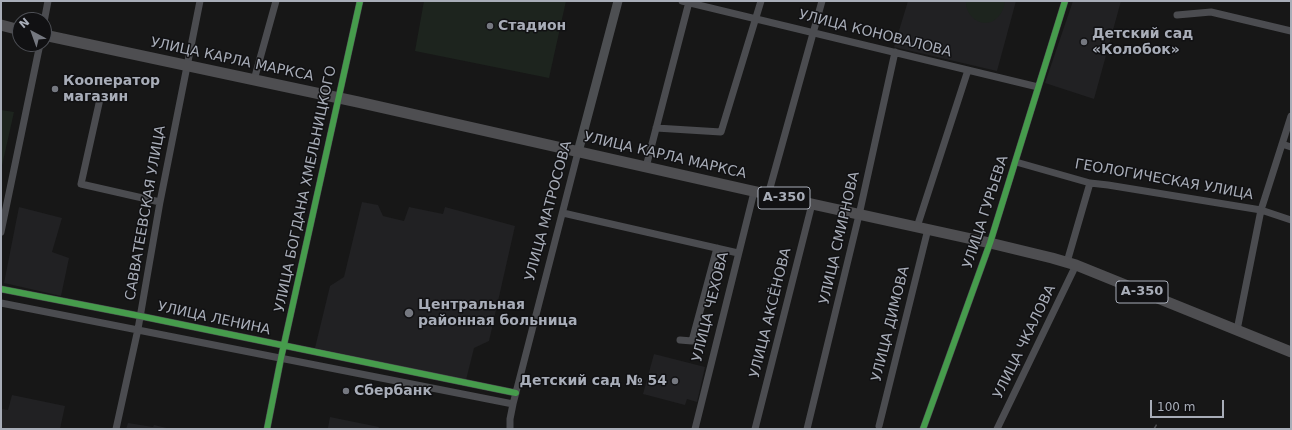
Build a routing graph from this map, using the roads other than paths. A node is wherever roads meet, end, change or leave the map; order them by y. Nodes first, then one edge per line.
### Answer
1 (48, 1) edge
2 (200, 1) edge
3 (276, 1) edge
4 (360, 1) edge
5 (618, 1) edge
6 (761, 1) edge
7 (822, 1) edge
8 (1066, 1) edge
9 (686, 2) edge
10 (46, 12) edge
11 (1177, 15) dead end
12 (756, 19) junction
13 (1, 25) edge
14 (12, 28) edge
15 (1291, 31) edge
16 (814, 33) junction
17 (52, 37) edge
18 (38, 52) edge
19 (895, 52) junction
20 (187, 65) junction
21 (968, 70) junction
22 (254, 80) junction
23 (1038, 87) junction
24 (339, 98) junction
25 (100, 99) dead end
26 (1291, 116) edge
27 (656, 128) junction
28 (1282, 144) junction
29 (1291, 147) edge
30 (578, 152) junction
31 (1016, 162) junction
32 (646, 167) junction
33 (1090, 184) junction
34 (754, 192) junction
35 (768, 195) junction
36 (160, 202) junction
37 (812, 204) junction
38 (1261, 210) junction
39 (563, 212) junction
40 (859, 214) junction
41 (1291, 220) edge
42 (922, 228) junction
43 (1, 232) edge
44 (990, 243) junction
45 (717, 248) junction
46 (738, 253) junction
47 (1072, 264) junction
48 (1, 289) edge
49 (1, 303) edge
50 (140, 316) junction
51 (138, 329) junction
52 (1237, 330) junction
53 (680, 340) dead end
54 (284, 346) junction
55 (1291, 352) edge
56 (281, 358) junction
57 (516, 393) junction
58 (513, 404) junction
59 (879, 426) dead end
60 (116, 429) edge
61 (267, 429) edge
62 (510, 429) edge
63 (695, 429) edge
64 (755, 429) edge
65 (807, 429) edge
66 (923, 429) edge
67 (997, 429) edge

1 - 10 street
2 - 20 street, САВВАТЕЕВСКАЯ УЛИЦА
3 - 22 street
4 - 24 street, УЛИЦА БОГДАНА ХМЕЛЬНИЦКОГО
5 - 30 main road, УЛИЦА МАТРОСОВА
6 - 12 street
7 - 16 street
8 - 23 street, УЛИЦА ГУРЬЕВА
9 - 12 street, УЛИЦА КОНОВАЛОВА
9 - 27 street
11 - 15 street
12 - 16 street, УЛИЦА КОНОВАЛОВА
12 - 27 street
13 - 14 highway
16 - 19 street, УЛИЦА КОНОВАЛОВА
16 - 35 street
17 - 20 highway, УЛИЦА КАРЛА МАРКСА / А-350
18 - 43 street
19 - 21 street, УЛИЦА КОНОВАЛОВА
19 - 40 street, УЛИЦА СМИРНОВА
20 - 22 highway, УЛИЦА КАРЛА МАРКСА / А-350
20 - 36 street, САВВАТЕЕВСКАЯ УЛИЦА
21 - 23 street, УЛИЦА КОНОВАЛОВА
21 - 42 street, УЛИЦА ДИМОВА
22 - 24 highway, УЛИЦА КАРЛА МАРКСА / А-350
23 - 31 street, УЛИЦА ГУРЬЕВА
24 - 30 highway, УЛИЦА КАРЛА МАРКСА / А-350
24 - 54 street, УЛИЦА БОГДАНА ХМЕЛЬНИЦКОГО
25 - 36 street
26 - 28 street
27 - 32 street
28 - 29 street
28 - 38 street
30 - 32 highway, УЛИЦА КАРЛА МАРКСА / А-350
30 - 39 street, УЛИЦА МАТРОСОВА
31 - 33 street, ГЕОЛОГИЧЕСКАЯ УЛИЦА
31 - 44 street, УЛИЦА ГУРЬЕВА
32 - 34 highway, УЛИЦА КАРЛА МАРКСА / А-350
33 - 38 street, ГЕОЛОГИЧЕСКАЯ УЛИЦА
33 - 47 street, УЛИЦА ЧКАЛОВА
34 - 35 highway, УЛИЦА КАРЛА МАРКСА / А-350
34 - 46 street, УЛИЦА ЧЕХОВА
35 - 37 highway, УЛИЦА КАРЛА МАРКСА / А-350
36 - 50 street, САВВАТЕЕВСКАЯ УЛИЦА
37 - 40 highway, УЛИЦА КАРЛА МАРКСА / А-350
37 - 64 street, УЛИЦА АКСЁНОВА
38 - 41 street, ГЕОЛОГИЧЕСКАЯ УЛИЦА
38 - 52 street
39 - 45 street
39 - 57 street, УЛИЦА МАТРОСОВА
40 - 42 highway, УЛИЦА КАРЛА МАРКСА / А-350
40 - 65 street, УЛИЦА СМИРНОВА
42 - 44 highway, УЛИЦА КАРЛА МАРКСА / А-350
42 - 59 street, УЛИЦА ДИМОВА
44 - 47 highway, УЛИЦА КАРЛА МАРКСА / А-350
44 - 66 street, УЛИЦА ГУРЬЕВА
45 - 46 street
45 - 53 street, УЛИЦА ЧЕХОВА
46 - 63 street, УЛИЦА ЧЕХОВА
47 - 52 highway, УЛИЦА КАРЛА МАРКСА / А-350
47 - 67 street, УЛИЦА ЧКАЛОВА
48 - 50 street, УЛИЦА ЛЕНИНА
49 - 51 street, УЛИЦА ЛЕНИНА
50 - 51 street, САВВАТЕЕВСКАЯ УЛИЦА
50 - 54 street, УЛИЦА ЛЕНИНА
51 - 56 street, УЛИЦА ЛЕНИНА
51 - 60 street, САВВАТЕЕВСКАЯ УЛИЦА
52 - 55 highway, УЛИЦА КАРЛА МАРКСА / А-350
54 - 56 street, УЛИЦА БОГДАНА ХМЕЛЬНИЦКОГО
54 - 57 street, УЛИЦА ЛЕНИНА
56 - 58 street, УЛИЦА ЛЕНИНА
56 - 61 street, УЛИЦА БОГДАНА ХМЕЛЬНИЦКОГО
57 - 58 street, УЛИЦА МАТРОСОВА
58 - 62 street, УЛИЦА МАТРОСОВА

